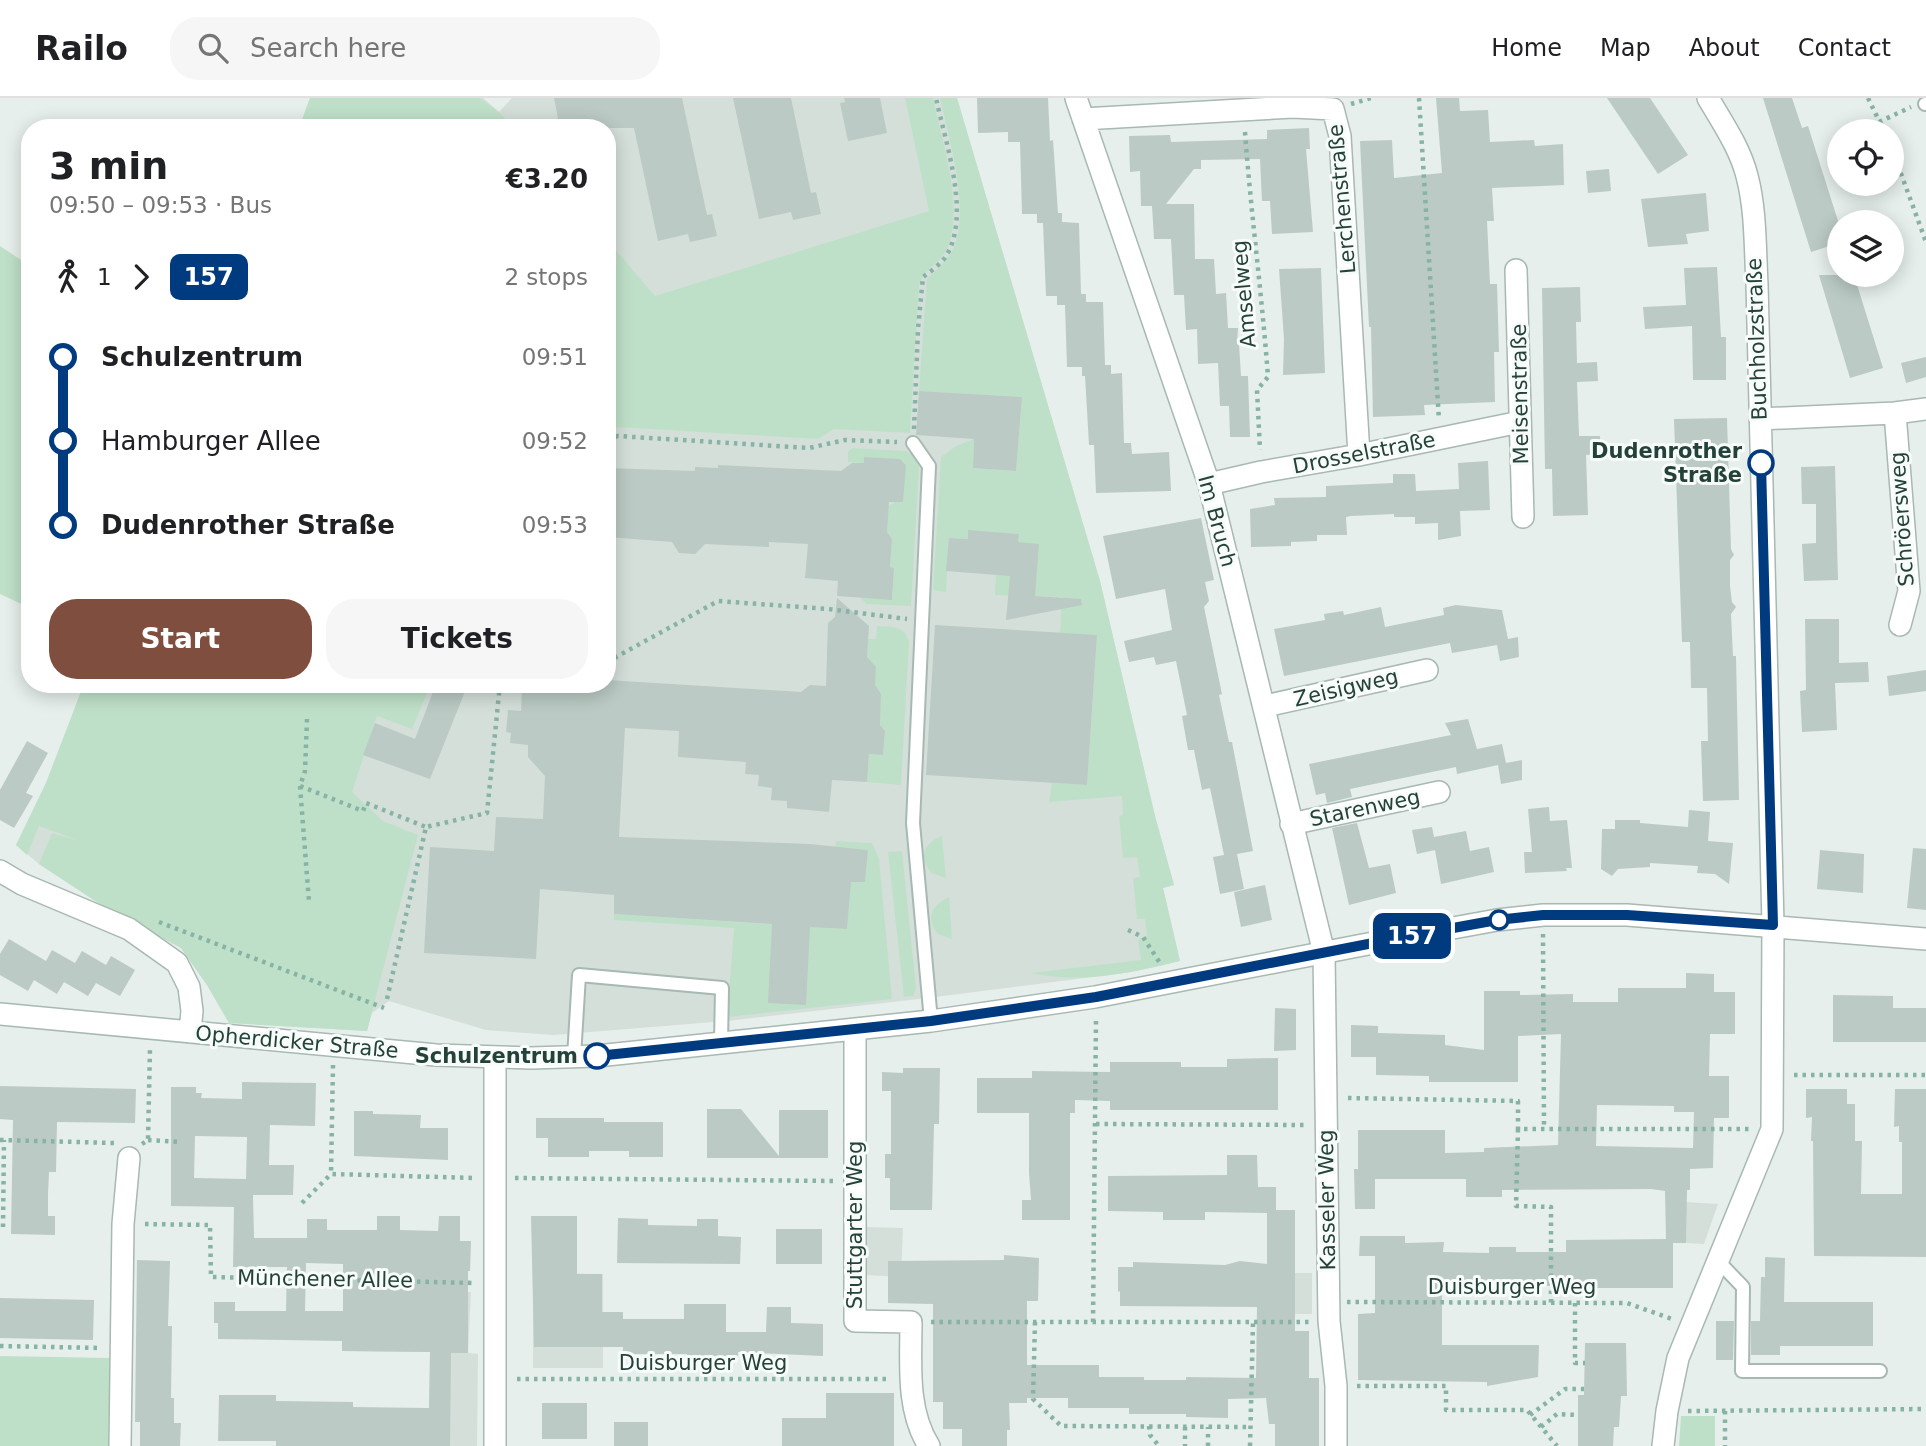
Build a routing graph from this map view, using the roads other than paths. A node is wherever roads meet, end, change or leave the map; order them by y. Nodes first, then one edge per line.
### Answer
1 (1076, 98) edge
2 (1709, 98) edge
3 (1083, 119) junction
4 (1516, 270) dead end
5 (1926, 409) edge
6 (1895, 413) junction
7 (1760, 419) junction
8 (1520, 422) junction
9 (913, 443) road end
10 (1359, 455) junction
11 (1209, 484) junction
12 (1523, 517) dead end
13 (1900, 625) dead end
14 (1427, 670) dead end
15 (1265, 706) junction
16 (1439, 792) dead end
17 (1291, 824) junction
18 (0, 871) edge
19 (1773, 925) junction
20 (1926, 939) edge
21 (1324, 953) junction
22 (0, 1014) edge
23 (931, 1021) junction
24 (855, 1028) junction
25 (190, 1032) junction
26 (720, 1043) junction
27 (495, 1057) junction
28 (573, 1057) junction
29 (129, 1151) road end
30 (1718, 1261) junction
31 (1880, 1371) dead end
32 (120, 1446) edge
33 (495, 1446) edge
34 (929, 1446) edge
35 (1336, 1446) edge
36 (1662, 1446) edge

1 - 3 street, Im Bruch
2 - 7 street, Buchholzstraße
3 - 10 street, Lerchenstraße
3 - 11 street, Im Bruch
4 - 8 street, Meisenstraße
5 - 6 street
6 - 7 street
6 - 13 street, Schröersweg
7 - 19 street, Buchholzstraße
8 - 10 street, Drosselstraße
8 - 12 street, Meisenstraße
9 - 23 lane
10 - 11 street, Drosselstraße
11 - 15 street, Im Bruch
14 - 15 street, Zeisigweg
15 - 17 street, Im Bruch
16 - 17 street, Starenweg
17 - 21 street, Im Bruch
18 - 25 street
19 - 20 street, Opherdicker Straße
19 - 21 street, Opherdicker Straße
19 - 30 street, Buchholzstraße
21 - 23 street, Opherdicker Straße
21 - 35 street, Kasseler Weg
22 - 25 street, Opherdicker Straße
23 - 24 street, Opherdicker Straße
24 - 26 street, Opherdicker Straße
24 - 34 street, Stuttgarter Weg
25 - 27 street, Opherdicker Straße
26 - 28 street, Opherdicker Straße
26 - 28 lane
27 - 28 street, Opherdicker Straße
27 - 33 street
29 - 32 street
30 - 31 lane
30 - 36 street

